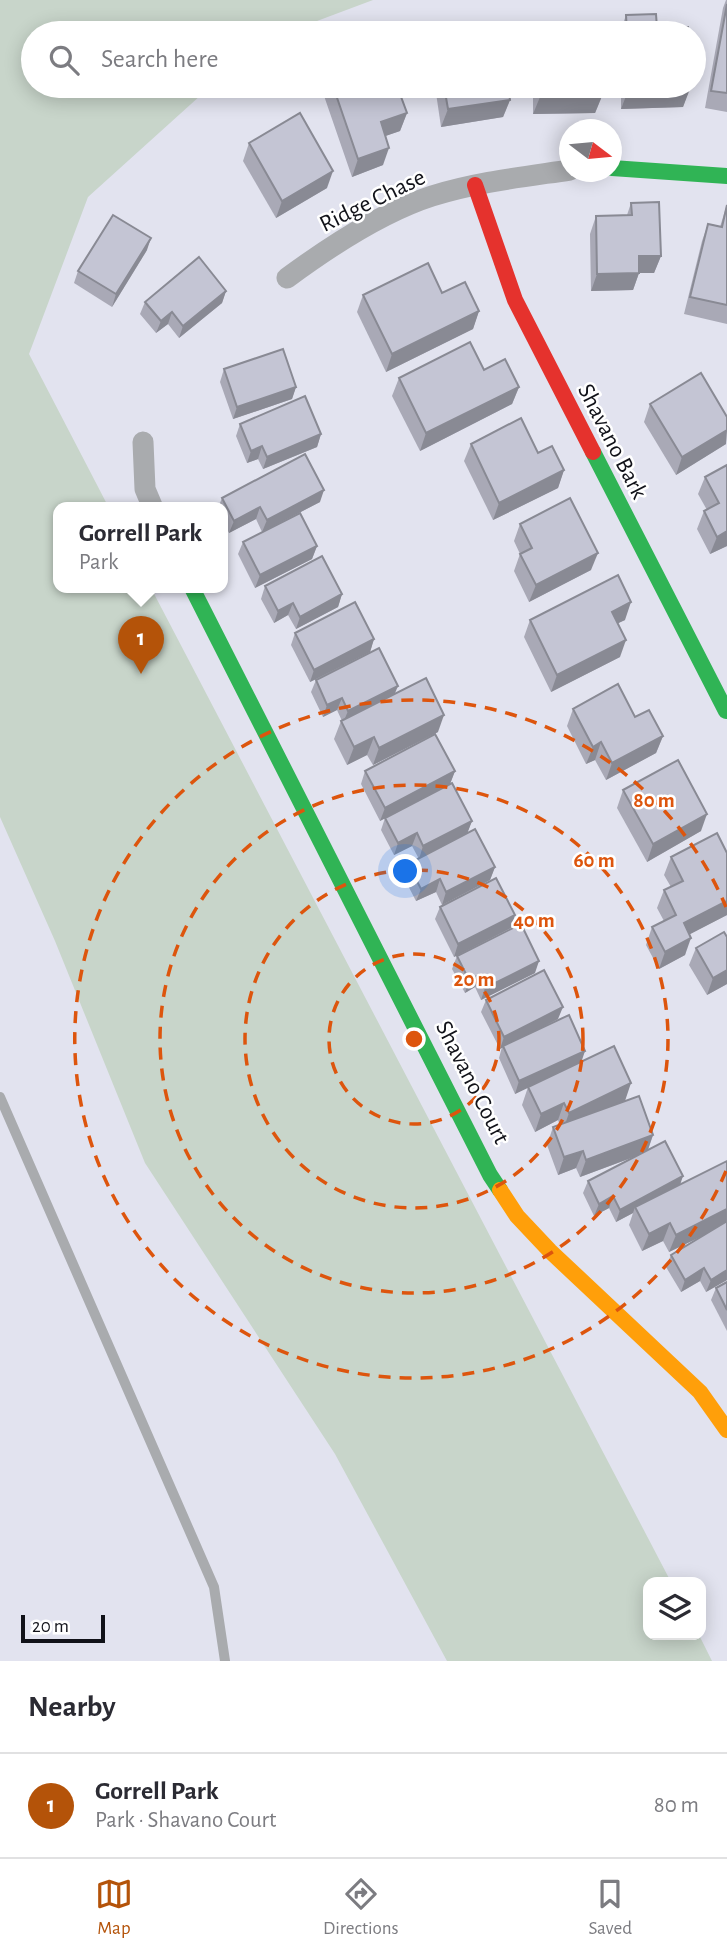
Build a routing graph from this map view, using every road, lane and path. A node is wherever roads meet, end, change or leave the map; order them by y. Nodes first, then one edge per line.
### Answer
1 (622, 168) edge
2 (559, 172) edge
3 (727, 176) edge
4 (475, 185) junction
5 (287, 278) dead end
6 (143, 442) dead end
7 (151, 502) edge
8 (195, 593) edge
9 (726, 712) edge
10 (0, 1097) edge
11 (727, 1430) edge
12 (225, 1661) edge

1 - 3 street
2 - 4 street, Ridge Chase
4 - 5 street, Ridge Chase
4 - 9 street, Shavano Bark
6 - 7 street
8 - 11 street, Shavano Court
10 - 12 lane

